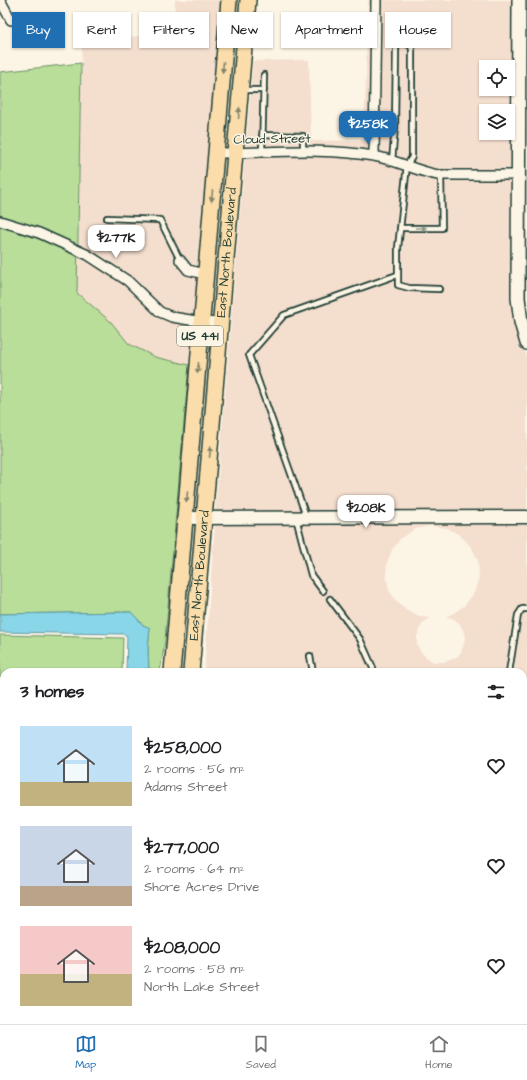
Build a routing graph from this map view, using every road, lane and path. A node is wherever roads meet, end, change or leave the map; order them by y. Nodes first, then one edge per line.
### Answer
1 (0, 0) edge
2 (229, 0) edge
3 (248, 0) edge
4 (376, 0) edge
5 (519, 0) edge
6 (11, 20) dead end
7 (264, 75) dead end
8 (241, 90) junction
9 (264, 90) junction
10 (262, 135) junction
11 (303, 151) junction
12 (262, 152) junction
13 (216, 153) junction
14 (236, 153) junction
15 (374, 156) junction
16 (392, 160) junction
17 (407, 165) junction
18 (518, 175) junction
19 (441, 176) junction
20 (107, 218) dead end
21 (0, 221) edge
22 (400, 228) junction
23 (180, 260) joint
24 (205, 274) junction
25 (397, 275) junction
26 (439, 289) dead end
27 (202, 322) junction
28 (221, 323) junction
29 (527, 343) edge
30 (527, 517) edge
31 (185, 518) junction
32 (301, 518) junction
33 (204, 519) junction
34 (323, 590) dead end
35 (330, 599) dead end
36 (527, 609) edge
37 (310, 656) dead end
38 (172, 668) edge
39 (191, 668) edge
40 (312, 668) edge
41 (373, 668) edge
42 (510, 668) edge
43 (20, 1024) edge
44 (24, 1024) edge

1 - 6 street
2 -> 13 main road, East North Boulevard / US 441
3 - 8 main road, East North Boulevard / US 441
4 - 15 street
5 - 18 main road
7 - 9 lane
8 - 9 lane
14 -> 8 main road, East North Boulevard / US 441
9 - 10 lane
10 - 11 lane
10 - 12 lane
11 - 12 street, Cloud Street
11 - 15 street, Cloud Street
12 - 14 street, Cloud Street
13 - 14 street, Cloud Street
13 -> 24 main road, East North Boulevard / US 441
14 - 28 main road, East North Boulevard / US 441
15 - 16 street, Cloud Street
16 - 17 street, Cloud Street
16 - 17 lane
17 - 19 street, Cloud Street
17 - 22 lane
18 - 19 street, Cloud Street
18 - 29 main road
22 -> 19 lane
20 - 23 lane
21 - 27 street
22 - 25 lane
23 - 24 street
24 - 27 main road, East North Boulevard / US 441
25 - 26 lane
25 - 32 lane
27 - 28 street
27 -> 31 main road, East North Boulevard / US 441
33 -> 28 main road, East North Boulevard / US 441
30 - 32 street
31 - 33 street
31 - 38 main road, East North Boulevard / US 441
32 - 33 street
32 - 34 lane
33 - 39 main road, East North Boulevard / US 441
35 - 41 lane
36 - 42 lane
37 - 40 lane
43 - 44 lane

